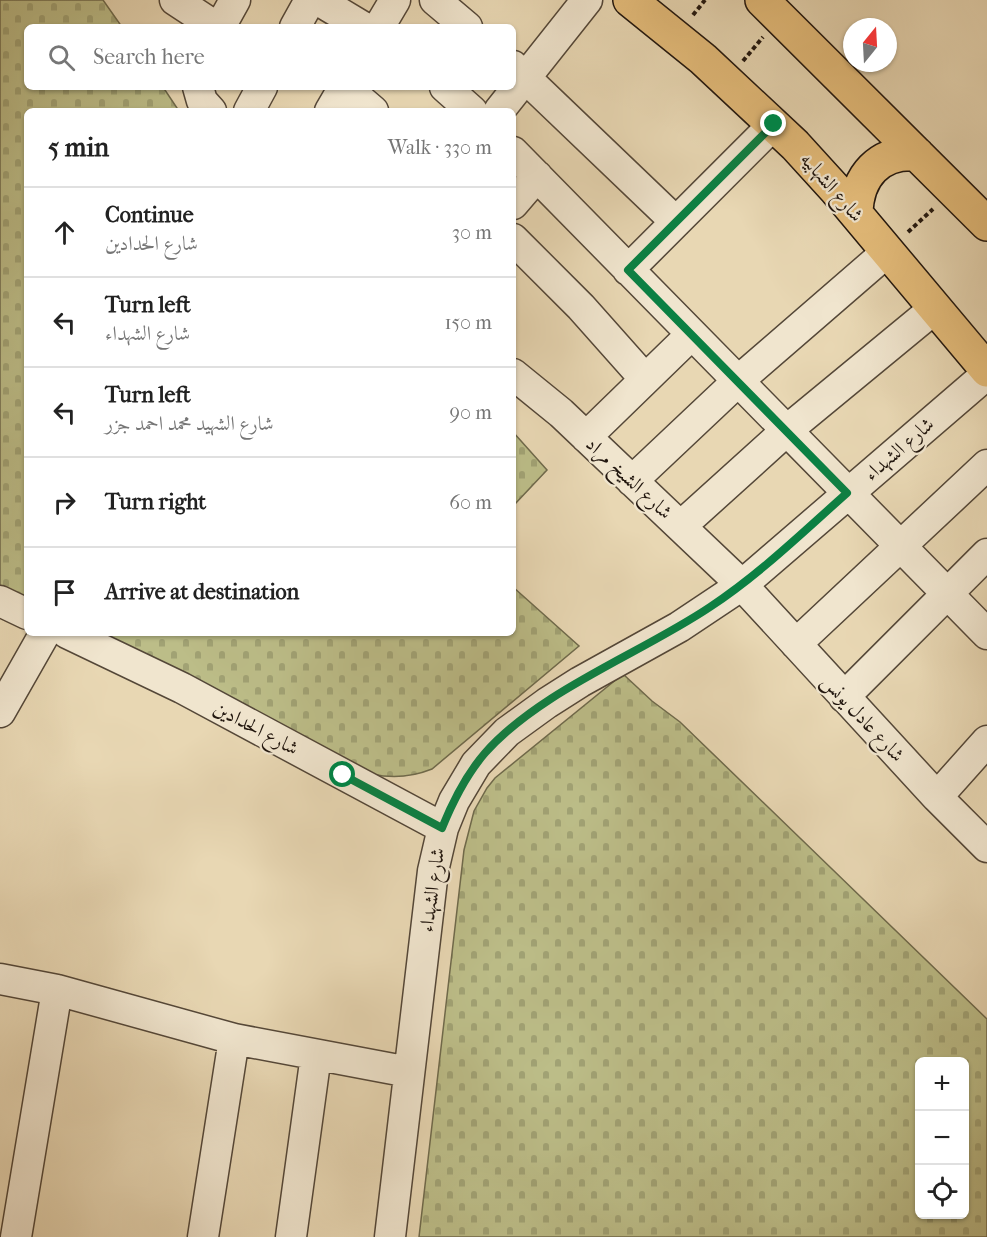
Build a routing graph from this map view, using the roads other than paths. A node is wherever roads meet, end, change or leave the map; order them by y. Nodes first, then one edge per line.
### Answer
1 (175, 0) edge
2 (235, 0) edge
3 (310, 0) edge
4 (318, 0) edge
5 (395, 0) edge
6 (435, 0) edge
7 (587, 0) edge
8 (630, 0) edge
9 (771, 8) edge
10 (213, 24) edge
11 (220, 24) edge
12 (297, 24) edge
13 (358, 24) edge
14 (381, 24) edge
15 (463, 24) edge
16 (520, 72) edge
17 (199, 90) edge
18 (260, 90) edge
19 (342, 90) edge
20 (348, 90) edge
21 (448, 90) edge
22 (510, 90) edge
23 (208, 108) edge
24 (251, 108) edge
25 (332, 108) edge
26 (369, 108) edge
27 (469, 108) edge
28 (501, 108) edge
29 (774, 124) junction
30 (917, 154) junction
31 (516, 155) edge
32 (537, 176) junction
33 (516, 200) edge
34 (856, 213) junction
35 (676, 222) junction
36 (987, 224) edge
37 (516, 242) edge
38 (887, 252) junction
39 (628, 270) junction
40 (934, 309) junction
41 (692, 334) junction
42 (987, 372) edge
43 (516, 376) edge
44 (645, 380) junction
45 (738, 381) junction
46 (786, 431) junction
47 (586, 437) junction
48 (987, 465) edge
49 (632, 481) junction
50 (847, 493) junction
51 (681, 526) junction
52 (900, 546) junction
53 (987, 554) edge
54 (742, 585) junction
55 (947, 594) junction
56 (0, 601) edge
57 (24, 613) edge
58 (987, 634) edge
59 (43, 636) edge
60 (73, 636) edge
61 (796, 644) junction
62 (844, 697) junction
63 (0, 712) edge
64 (987, 741) edge
65 (937, 797) junction
66 (442, 828) junction
67 (987, 847) edge
68 (0, 979) edge
69 (57, 990) junction
70 (234, 1039) junction
71 (316, 1055) junction
72 (409, 1072) junction
73 (16, 1237) edge
74 (203, 1237) edge
75 (291, 1237) edge
76 (390, 1237) edge

1 - 10 street
2 - 11 street
3 - 12 street
4 - 13 street
5 - 14 street
6 - 15 street
7 - 16 street
8 - 29 highway, شارع الشهابيه
9 - 30 highway
16 - 35 street
17 - 23 street
18 - 24 street
19 - 25 street
20 - 26 street
21 - 27 street
22 - 28 street
29 - 34 highway, شارع الشهابيه
29 - 35 street
30 - 34 highway
30 - 36 highway
31 - 32 street
32 - 33 street
32 - 39 street
34 - 38 highway, شارع الشهابيه
35 - 39 street
37 - 44 street
38 - 40 highway, شارع الشهابيه
38 - 45 street
39 - 41 street
40 - 42 highway, شارع الشهابيه
40 - 46 street
41 - 44 street
41 - 45 street
42 - 50 street, شارع الشهداء
43 - 47 street, شارع الشيخ مراد
44 - 47 street
45 - 46 street
45 - 49 street
46 - 50 street
46 - 51 street
47 - 49 street, شارع الشيخ مراد
48 - 52 street
49 - 51 street, شارع الشيخ مراد
50 - 52 street
50 - 54 street, شارع الشهداء
51 - 54 street, شارع الشيخ مراد
52 - 55 street
52 - 61 street
53 - 55 street
54 - 61 street, شارع عادل يونس
54 - 66 street, شارع الشهداء
55 - 58 street
55 - 62 street
56 - 57 street
59 - 63 street
60 - 66 street, شارع الحدادين
61 - 62 street, شارع عادل يونس
62 - 65 street, شارع عادل يونس
64 - 65 street
65 - 67 street, شارع عادل يونس
66 - 72 street, شارع الشهداء
68 - 69 street
69 - 70 street
69 - 73 street
70 - 71 street
70 - 74 street
71 - 72 street
71 - 75 street
72 - 76 street, شارع الشهداء

